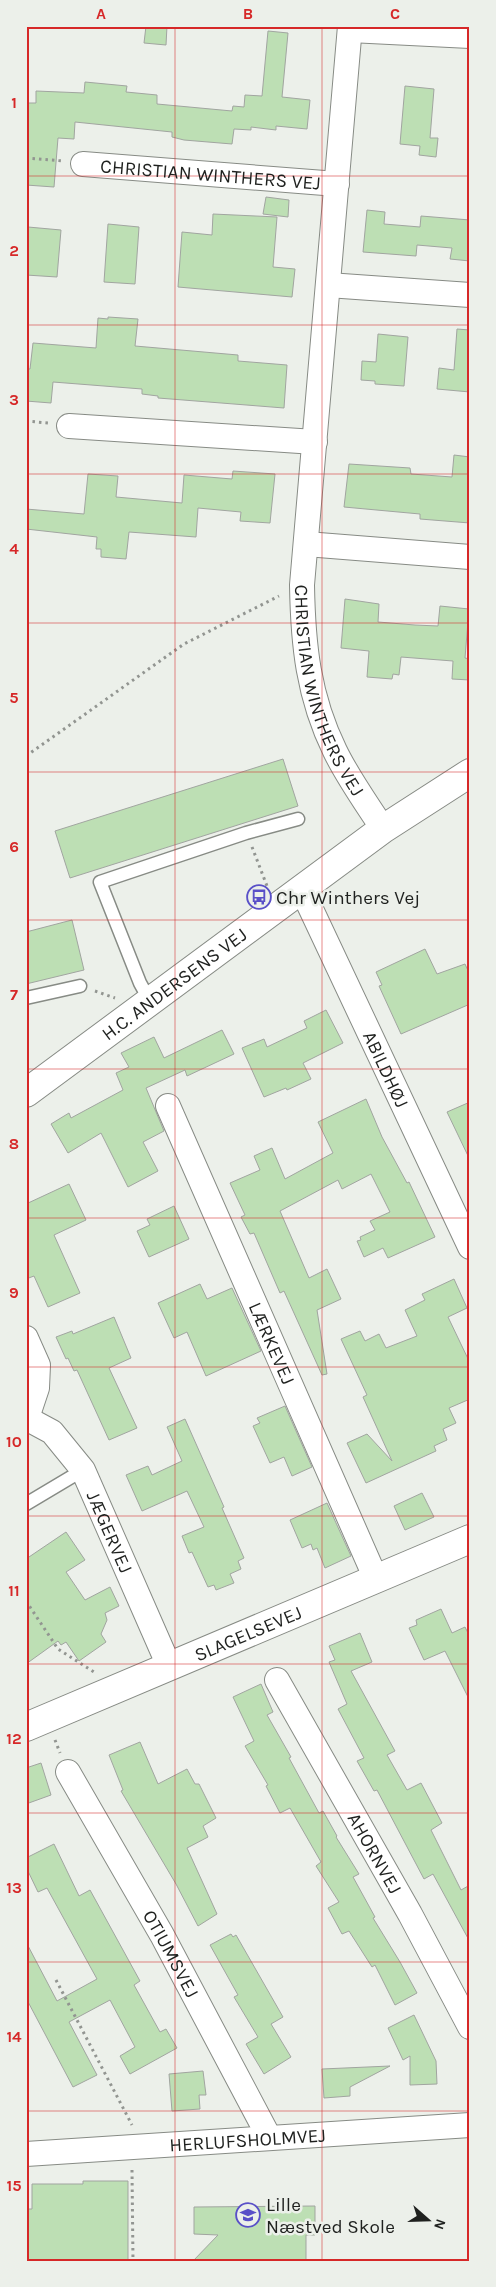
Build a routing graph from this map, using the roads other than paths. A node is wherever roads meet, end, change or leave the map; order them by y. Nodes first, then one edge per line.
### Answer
1 (350, 28) edge
2 (470, 36) edge
3 (83, 164) road end
4 (337, 184) junction
5 (328, 285) junction
6 (470, 296) edge
7 (69, 426) dead end
8 (315, 442) junction
9 (306, 544) junction
10 (470, 558) edge
11 (470, 773) edge
12 (298, 819) dead end
13 (383, 829) junction
14 (302, 890) junction
15 (80, 986) road end
16 (145, 992) junction
17 (26, 998) edge
18 (26, 1093) edge
19 (168, 1106) dead end
20 (470, 1247) edge
21 (26, 1338) edge
22 (27, 1418) edge
23 (83, 1470) junction
24 (26, 1504) edge
25 (469, 1541) edge
26 (376, 1579) junction
27 (169, 1666) junction
28 (277, 1680) dead end
29 (36, 1723) edge
30 (68, 1772) road end
31 (470, 2027) edge
32 (470, 2125) edge
33 (268, 2137) junction
34 (26, 2154) edge

1 - 2 street, CHRISTIAN WINTHERS VEJ
1 - 4 street, CHRISTIAN WINTHERS VEJ
3 - 4 street, CHRISTIAN WINTHERS VEJ
4 - 5 street, CHRISTIAN WINTHERS VEJ
5 - 6 street
5 - 8 street, CHRISTIAN WINTHERS VEJ
7 - 8 street
8 - 9 street, CHRISTIAN WINTHERS VEJ
9 - 10 street
9 - 13 street, CHRISTIAN WINTHERS VEJ
11 - 13 street, H.C. ANDERSENS VEJ
12 - 16 lane
13 - 14 street, H.C. ANDERSENS VEJ
14 - 16 street, H.C. ANDERSENS VEJ
14 - 20 street, ABILDHØJ
15 - 17 lane
16 - 18 street, H.C. ANDERSENS VEJ
19 - 26 street, LÆRKEVEJ
21 - 22 street, JÆGERVEJ
22 - 23 street, JÆGERVEJ
23 - 24 lane
23 - 27 street, JÆGERVEJ
25 - 26 street, SLAGELSEVEJ
26 - 27 street, SLAGELSEVEJ
27 - 29 street, SLAGELSEVEJ
28 - 31 street, AHORNVEJ
30 - 33 street, OTIUMSVEJ
32 - 33 street, HERLUFSHOLMVEJ
33 - 34 street, HERLUFSHOLMVEJ

